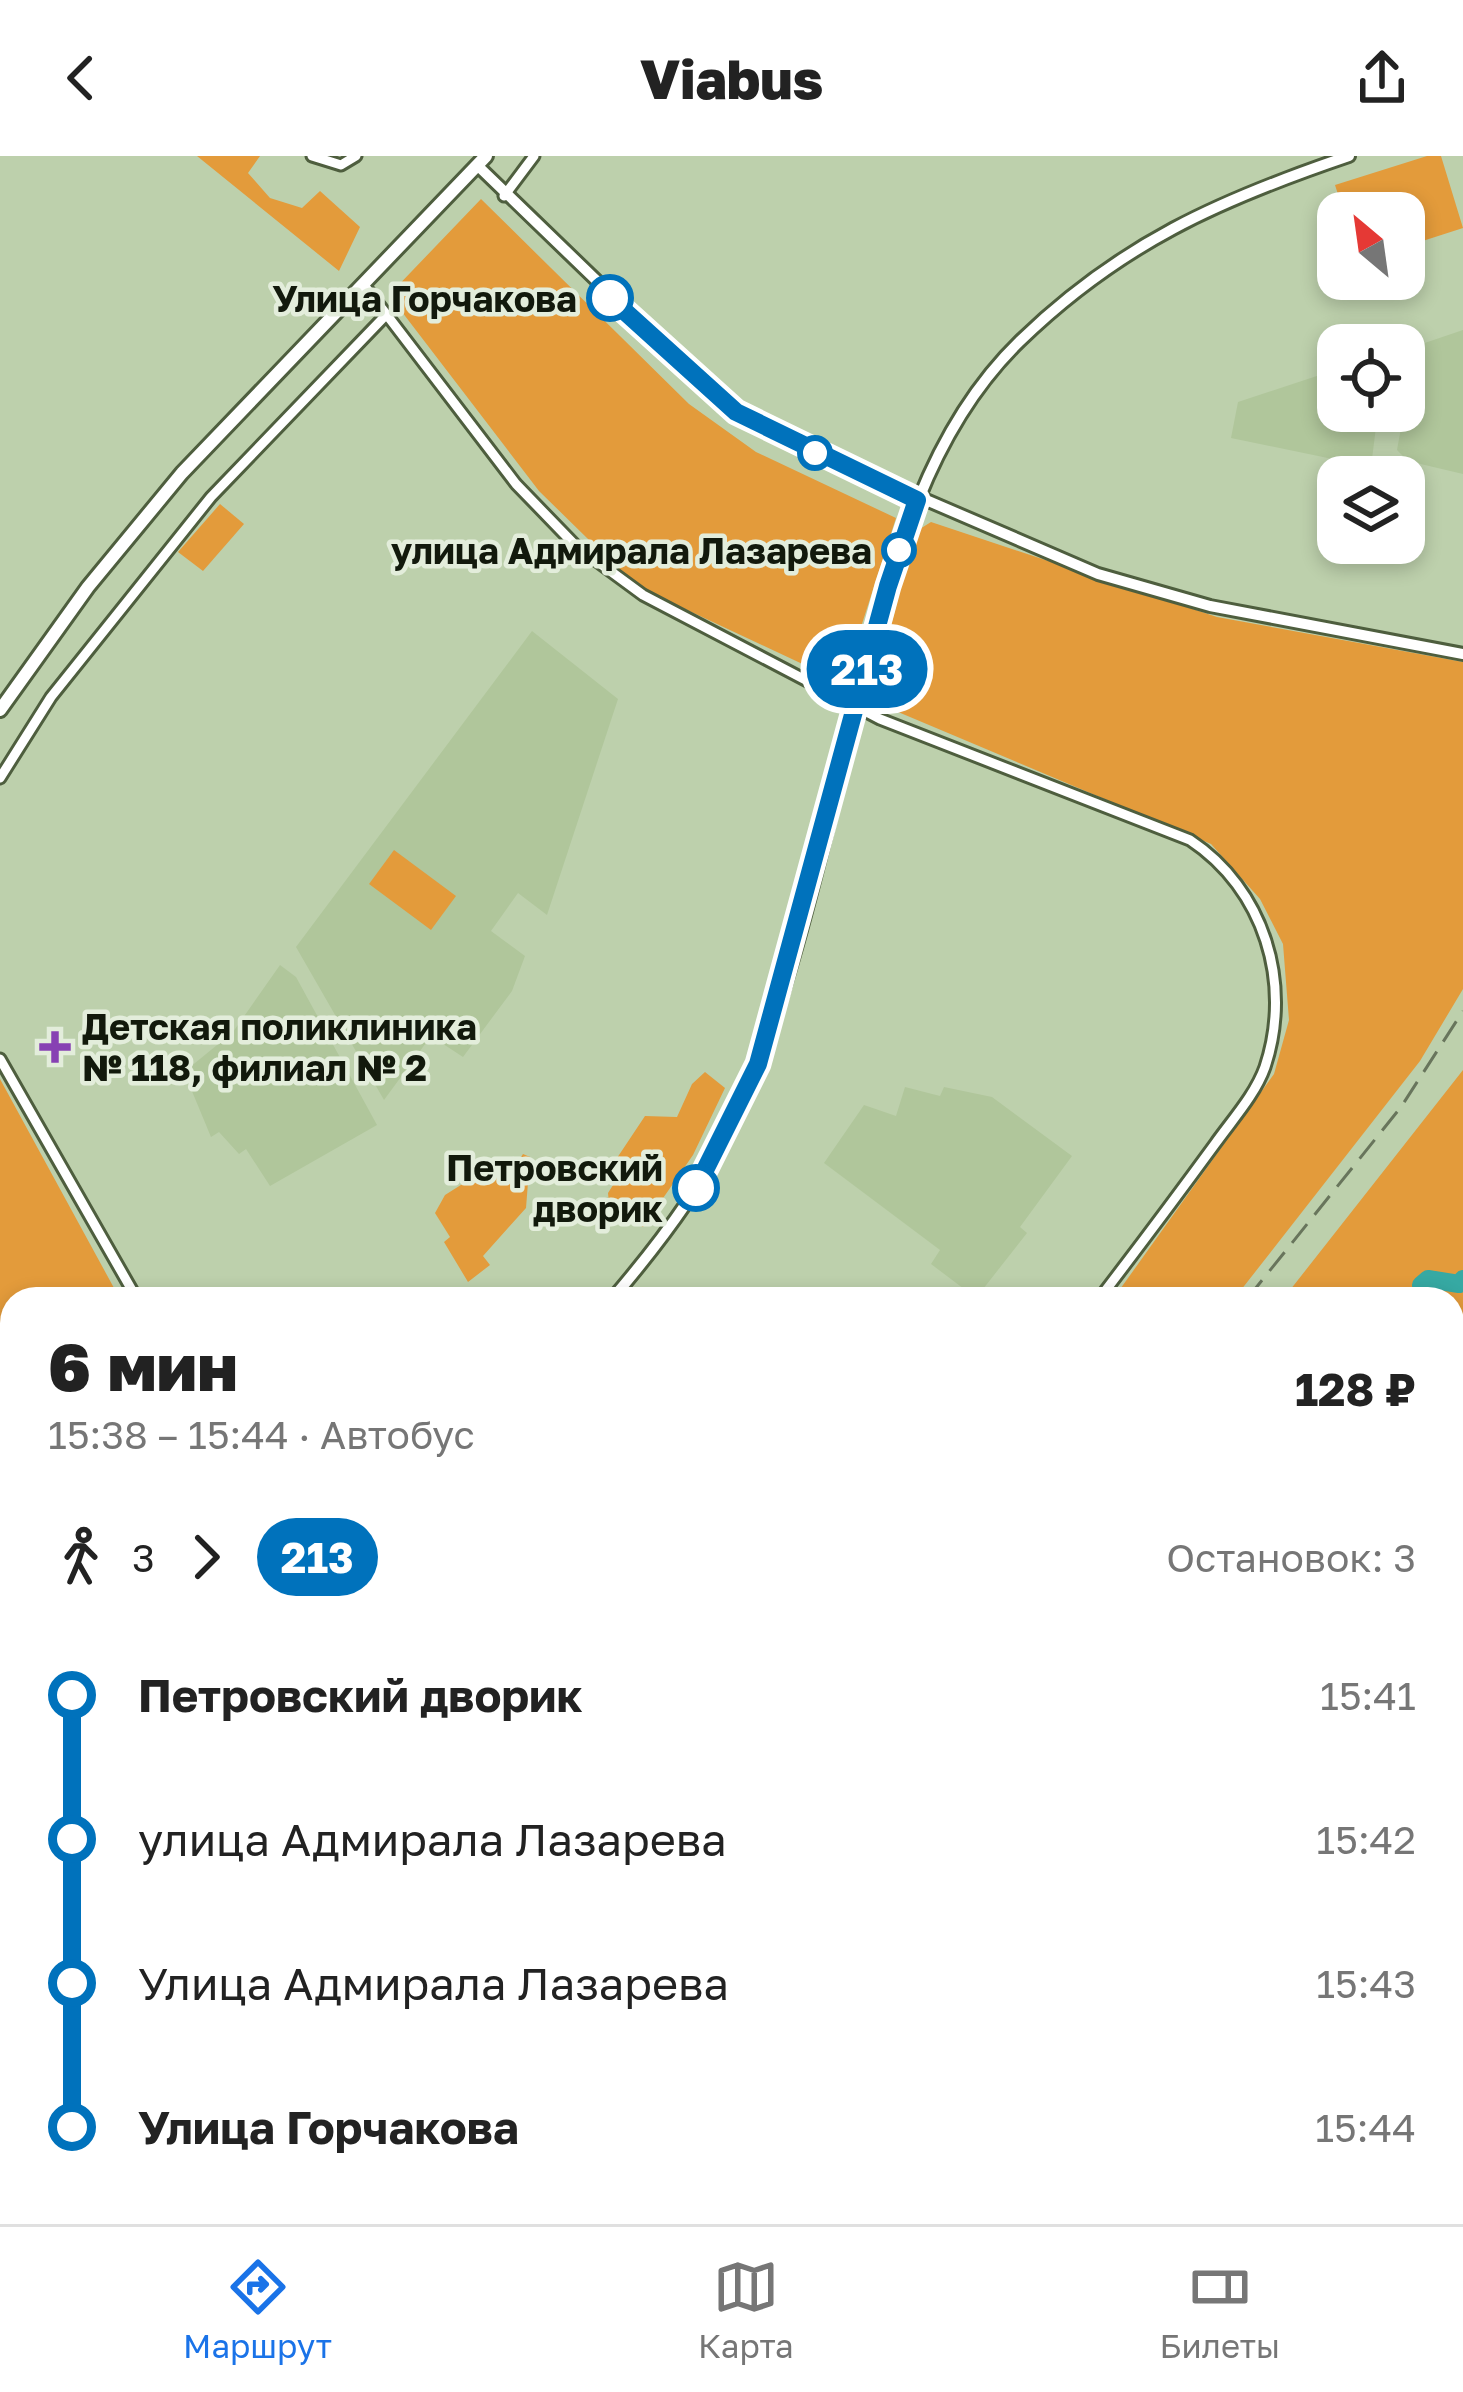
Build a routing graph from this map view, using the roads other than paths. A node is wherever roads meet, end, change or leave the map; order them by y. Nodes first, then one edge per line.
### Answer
1 (312, 156) edge
2 (356, 156) edge
3 (534, 156) edge
4 (1349, 156) edge
5 (482, 161) edge
6 (504, 196) junction
7 (364, 285) junction
8 (386, 315) junction
9 (917, 500) junction
10 (1463, 654) edge
11 (857, 707) junction
12 (0, 710) edge
13 (0, 778) edge
14 (0, 1059) edge
15 (129, 1287) edge
16 (621, 1287) edge
17 (1108, 1287) edge

1 - 2 street
3 - 6 street
4 - 9 street
5 - 6 street
5 - 7 main road
6 - 9 street
7 - 8 street
7 - 12 main road
8 - 11 street
8 - 13 street
9 - 10 street
9 - 11 street
11 - 16 street
11 - 17 street
14 - 15 street

